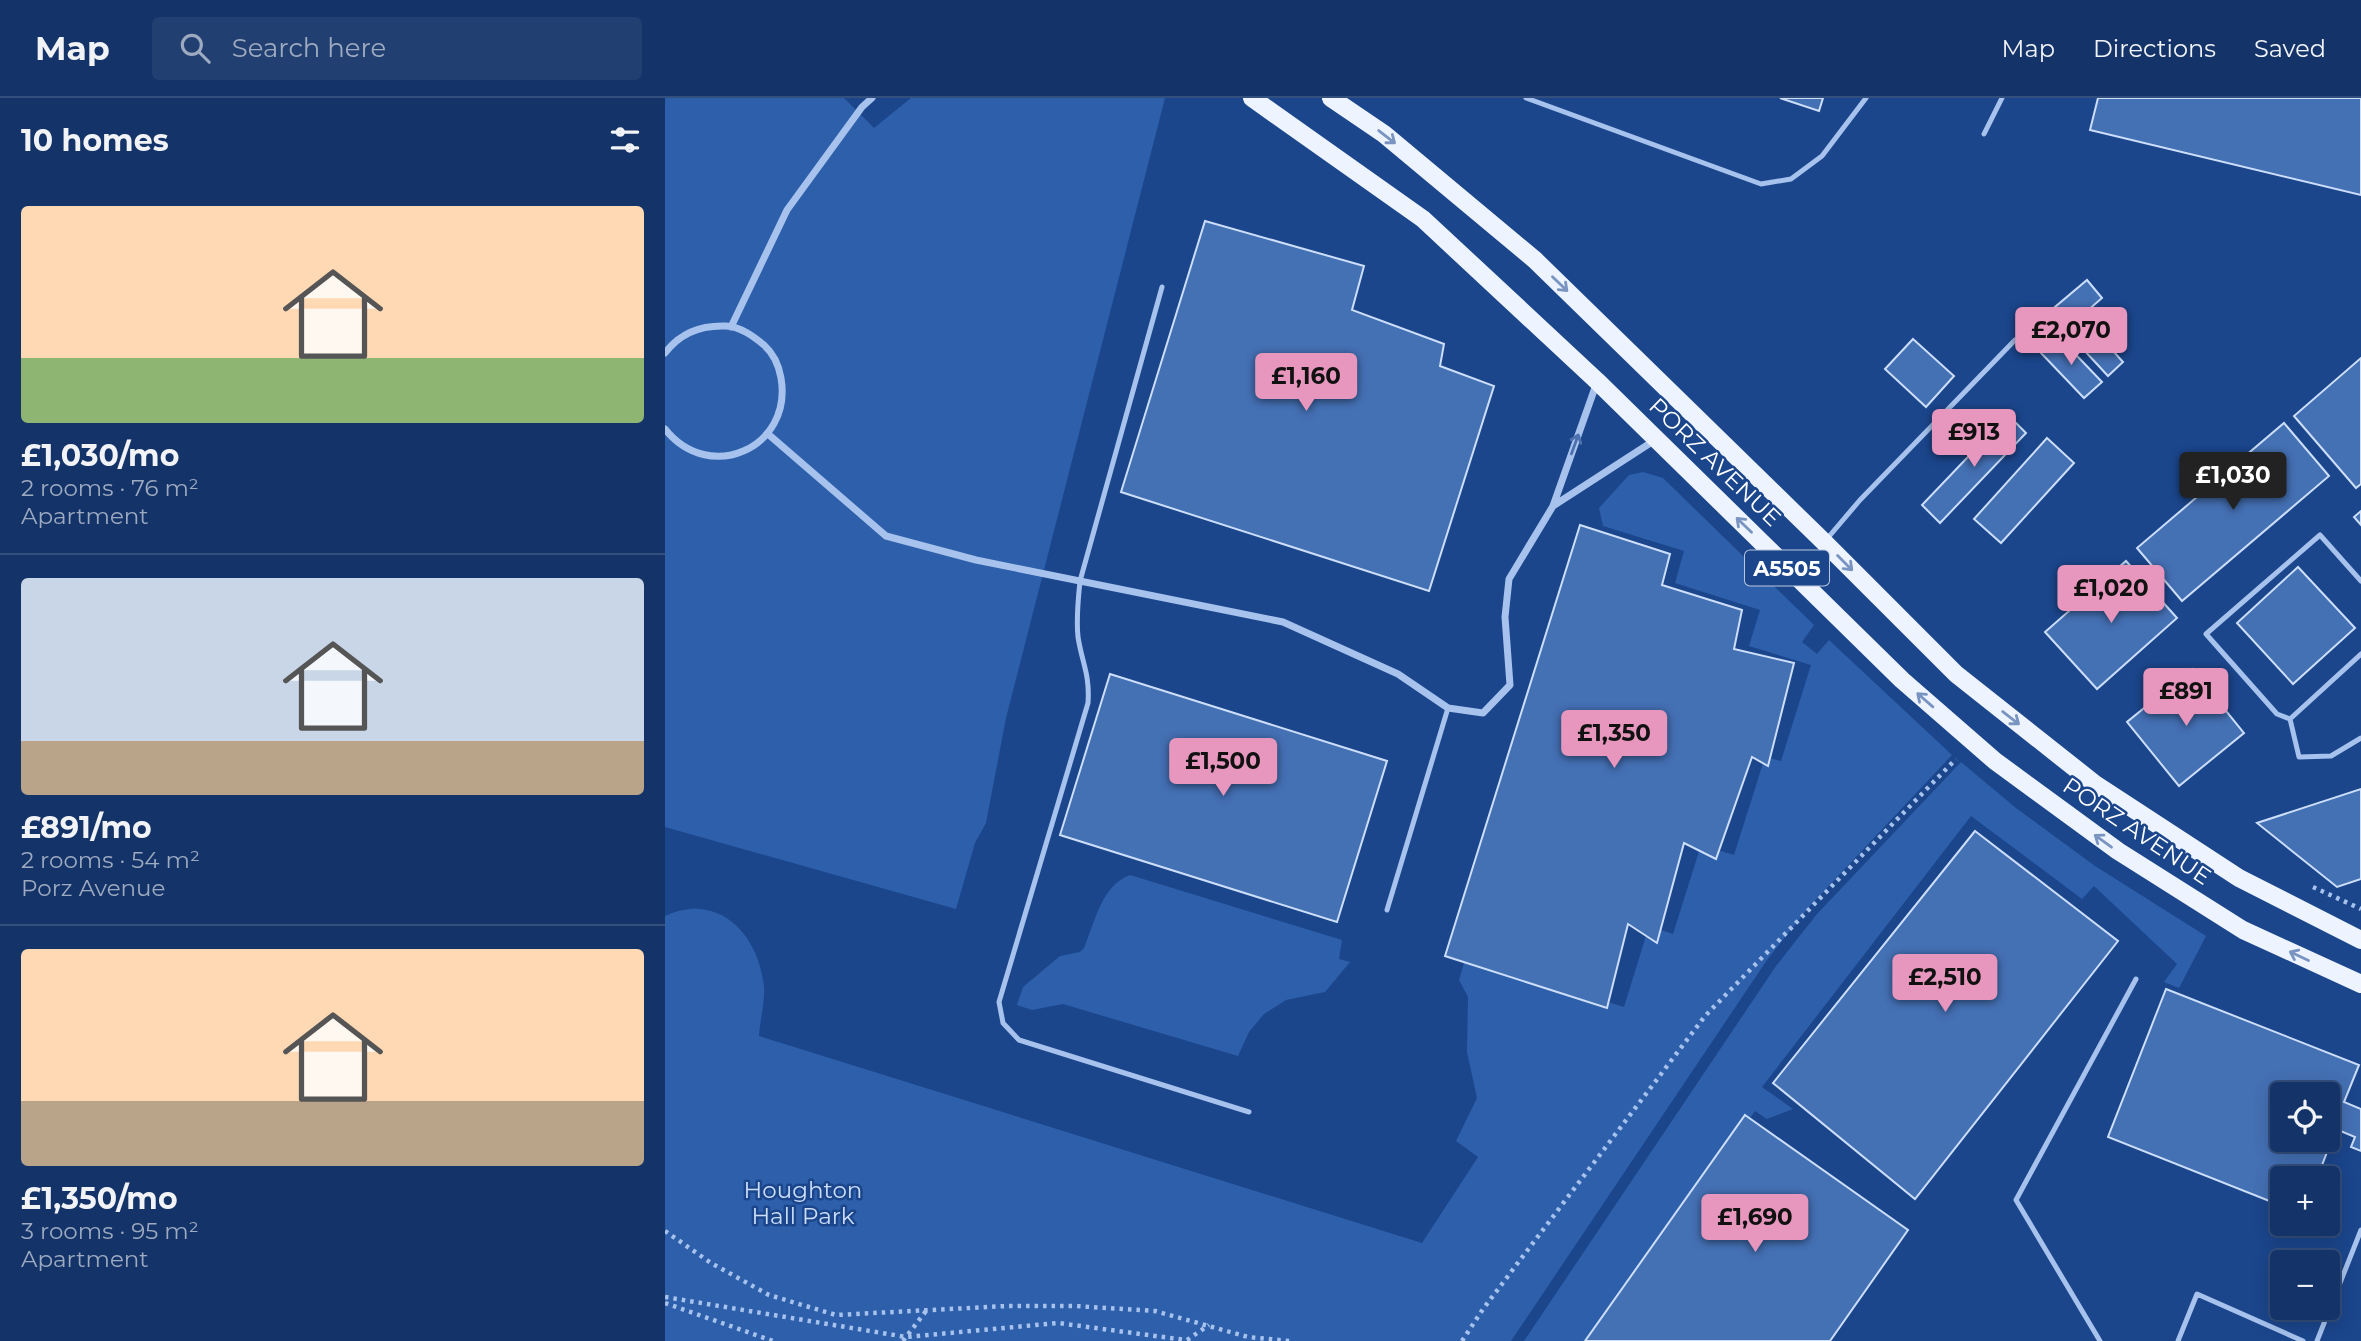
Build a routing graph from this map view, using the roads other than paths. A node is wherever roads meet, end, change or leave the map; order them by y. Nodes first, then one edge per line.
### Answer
1 (871, 98) edge
2 (1252, 98) edge
3 (1331, 98) edge
4 (1526, 98) edge
5 (1866, 98) edge
6 (2002, 98) edge
7 (863, 102) edge
8 (1984, 134) dead end
9 (1163, 286) dead end
10 (731, 327) junction
11 (2015, 340) dead end
12 (665, 353) edge
13 (1597, 381) junction
14 (665, 429) edge
15 (768, 434) junction
16 (1657, 439) junction
17 (1553, 506) junction
18 (1824, 542) junction
19 (1080, 581) junction
20 (2361, 581) edge
21 (2361, 654) edge
22 (1448, 708) junction
23 (2290, 719) junction
24 (2361, 738) edge
25 (1387, 910) dead end
26 (2361, 940) edge
27 (2136, 979) dead end
28 (2361, 984) edge
29 (1248, 1112) dead end
30 (2361, 1230) edge
31 (2100, 1341) edge
32 (2178, 1341) edge
33 (2303, 1341) edge
34 (2317, 1341) edge

1 - 7 street
2 - 13 main road, PORZ AVENUE / A5505
3 -> 18 main road, PORZ AVENUE / A5505
4 - 5 lane
6 - 8 lane
7 - 10 street
9 - 19 lane
10 - 12 street
10 - 15 street
11 - 18 lane
13 - 16 main road, PORZ AVENUE / A5505
17 -> 13 street
14 - 15 street
15 - 19 street
16 - 17 street
28 -> 16 main road, PORZ AVENUE / A5505
17 - 22 street
18 -> 26 main road, PORZ AVENUE / A5505
19 - 22 street
19 - 29 lane
20 - 23 lane
21 - 23 lane
22 - 25 lane
23 - 24 lane
27 - 31 lane
30 - 34 lane
32 - 33 lane

